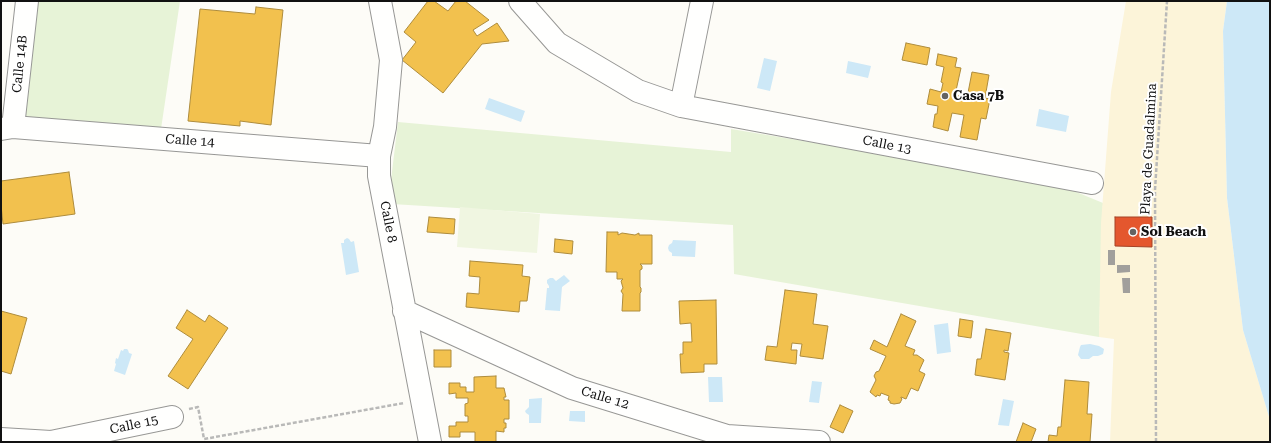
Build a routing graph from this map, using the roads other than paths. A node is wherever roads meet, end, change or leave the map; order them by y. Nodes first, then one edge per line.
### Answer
1 (27, 1) edge
2 (380, 1) edge
3 (520, 1) edge
4 (702, 1) edge
5 (681, 106) junction
6 (7, 128) edge
7 (379, 156) junction
8 (1092, 183) dead end
9 (404, 311) junction
10 (172, 417) road end
11 (1, 439) edge
12 (430, 442) edge
13 (819, 442) edge

1 - 6 street, Calle 14B
2 - 7 street, Calle 8
3 - 5 street, Calle 13
4 - 5 street
5 - 8 street, Calle 13
6 - 7 street, Calle 14
7 - 9 street, Calle 8
9 - 12 street, Calle 8
9 - 13 street, Calle 12
10 - 11 street, Calle 15

